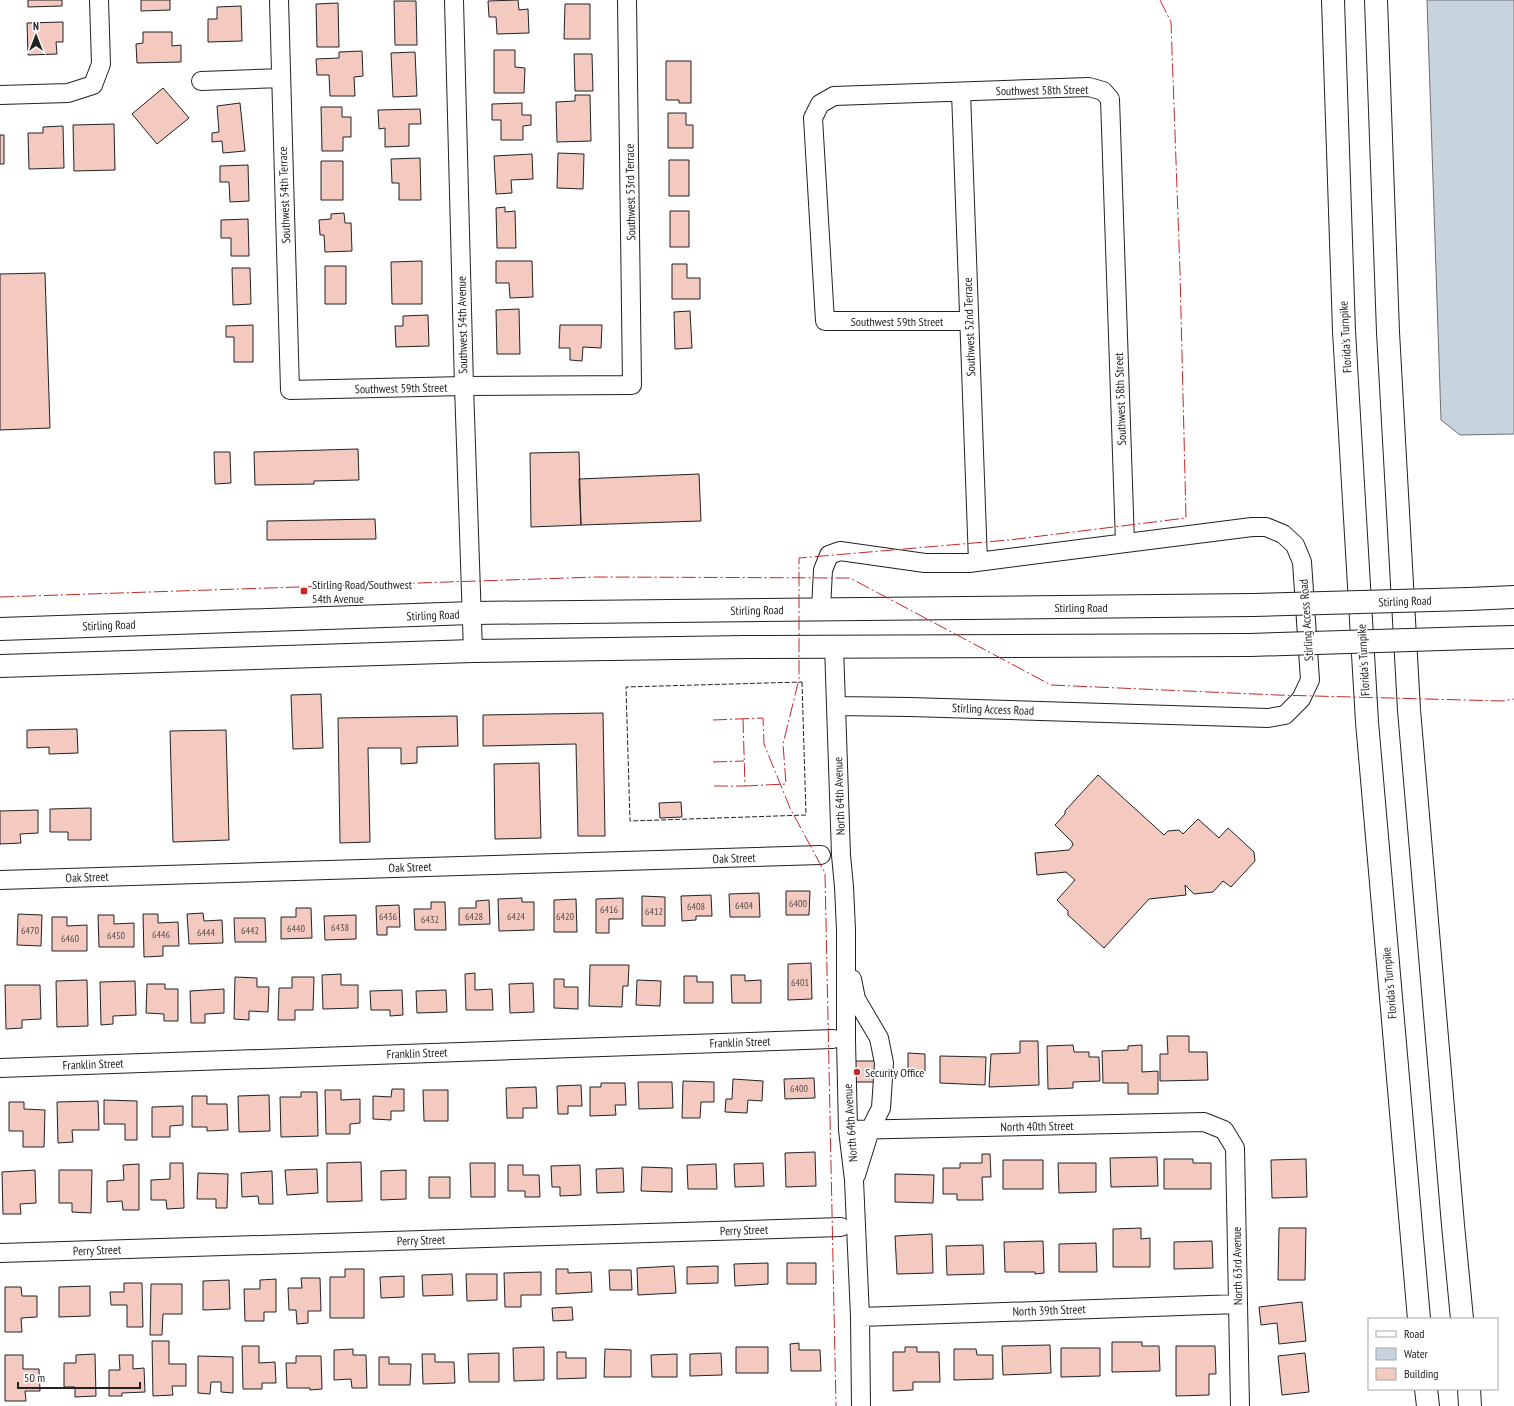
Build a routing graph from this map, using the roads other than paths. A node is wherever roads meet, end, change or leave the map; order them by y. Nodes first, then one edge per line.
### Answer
1 (99, 0) edge
2 (279, 0) edge
3 (454, 0) edge
4 (627, 0) edge
5 (1333, 0) edge
6 (1376, 0) edge
7 (281, 78) junction
8 (201, 81) dead end
9 (961, 92) junction
10 (0, 95) edge
11 (825, 321) joint
12 (969, 321) junction
13 (632, 385) joint
14 (464, 386) junction
15 (290, 390) joint
16 (1126, 543) junction
17 (978, 562) junction
18 (1514, 597) edge
19 (821, 609) junction
20 (472, 613) junction
21 (0, 628) edge
22 (1514, 637) edge
23 (834, 646) junction
24 (473, 651) junction
25 (0, 666) edge
26 (836, 706) junction
27 (821, 855) dead end
28 (0, 880) edge
29 (845, 946) junction
30 (833, 1039) dead end
31 (0, 1068) edge
32 (848, 1130) junction
33 (870, 1130) junction
34 (1224, 1130) joint
35 (854, 1180) junction
36 (841, 1226) dead end
37 (0, 1253) edge
38 (1238, 1304) junction
39 (860, 1317) junction
40 (1419, 1318) edge
41 (1462, 1318) edge
42 (1426, 1390) edge
43 (1469, 1390) edge
44 (861, 1406) edge
45 (1240, 1406) edge
46 (1428, 1406) edge
47 (1470, 1406) edge

1 - 10 street
2 - 7 street, Southwest 54th Terrace
3 - 14 street, Southwest 54th Avenue
4 - 13 street, Southwest 53rd Terrace
5 - 40 main road, Florida's Turnpike
6 - 41 main road
7 - 8 street
7 - 15 street, Southwest 54th Terrace
9 - 11 street, Southwest 58th Street
9 - 12 street, Southwest 52nd Terrace
9 - 16 street, Southwest 58th Street
11 - 12 street, Southwest 59th Street
12 - 17 street, Southwest 52nd Terrace
13 - 14 street, Southwest 59th Street
14 - 15 street, Southwest 59th Street
14 - 20 street, Southwest 54th Avenue
16 - 17 street, Stirling Access Road
16 - 26 street, Stirling Access Road
17 - 19 street, Stirling Access Road
18 - 19 main road, Stirling Road, bridge
19 - 20 main road, Stirling Road
20 - 21 main road, Stirling Road
20 - 24 street, Southwest 54th Avenue
22 - 23 main road, bridge
23 - 24 main road
23 - 26 street, North 64th Avenue
24 - 25 main road
26 - 29 street, North 64th Avenue
27 - 28 street, Oak Street
29 - 32 street, North 64th Avenue
29 - 33 street, North 64th Avenue
30 - 31 street, Franklin Street
32 - 33 street, North 40th Street
32 - 35 street, North 64th Avenue
33 - 34 street, North 40th Street
33 - 35 street, North 64th Avenue
34 - 38 street, North 63rd Avenue
35 - 39 street, North 64th Avenue
36 - 37 street, Perry Street
38 - 39 street, North 39th Street
38 - 45 street, North 63rd Avenue
39 - 44 street, North 64th Avenue
42 - 46 main road
43 - 47 main road

